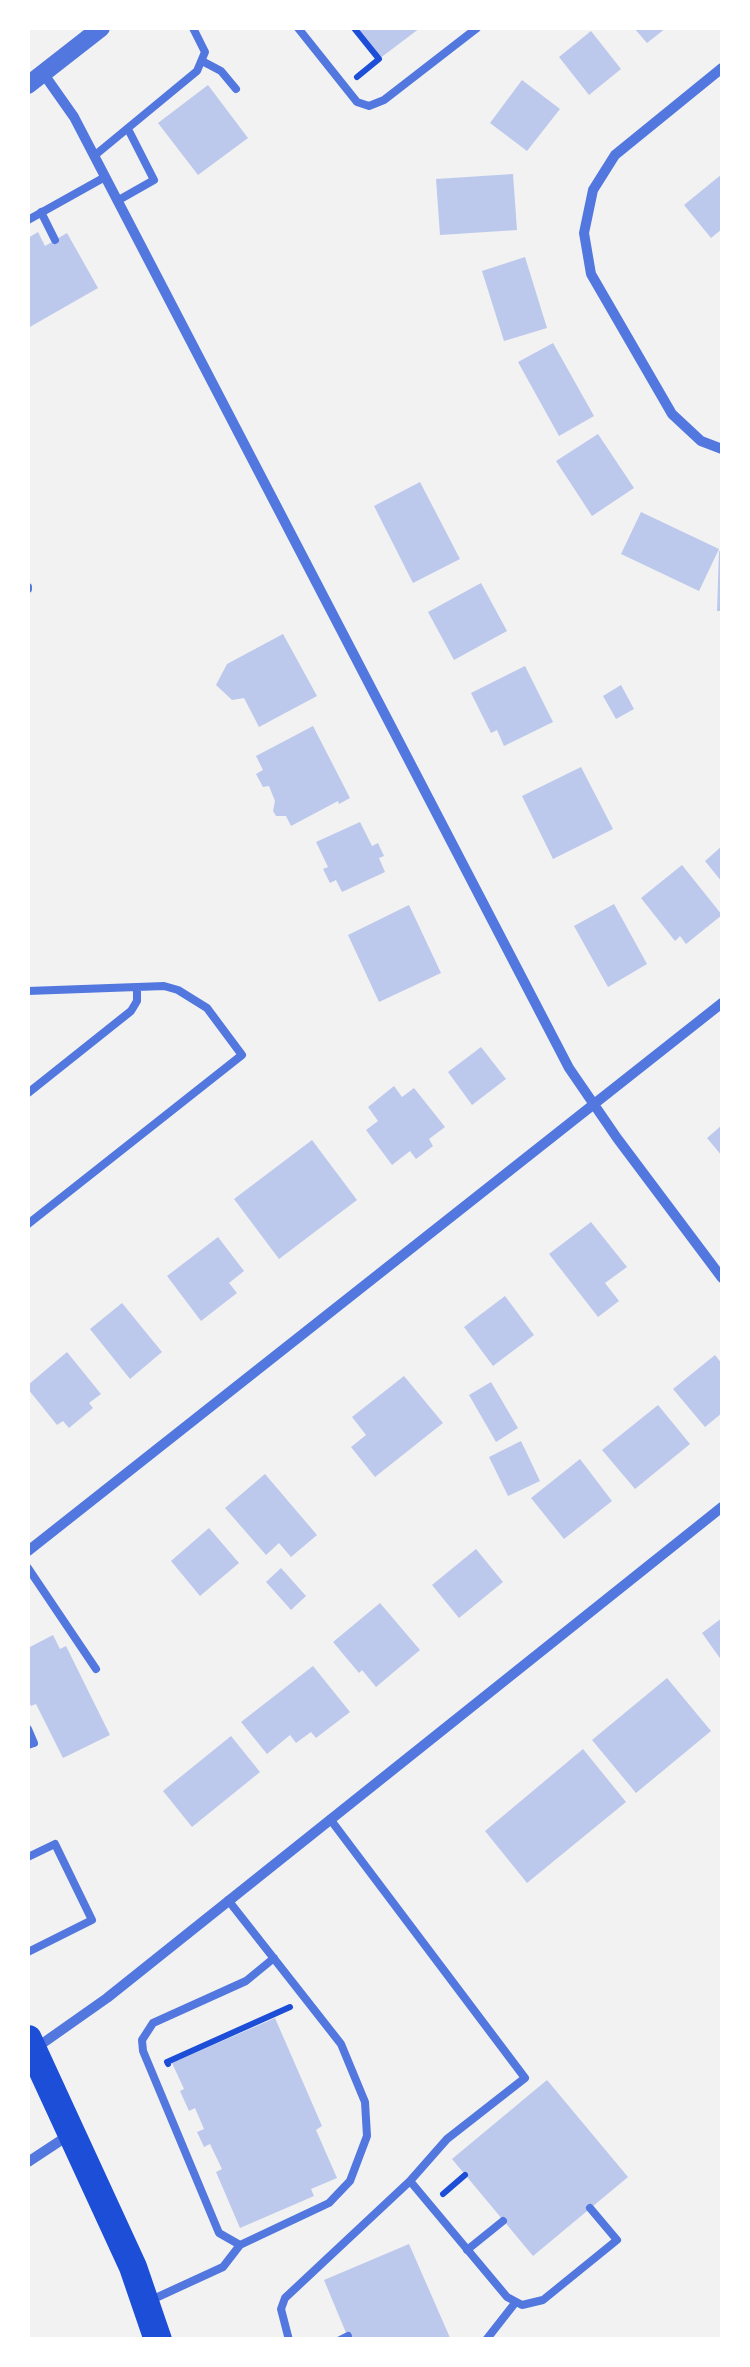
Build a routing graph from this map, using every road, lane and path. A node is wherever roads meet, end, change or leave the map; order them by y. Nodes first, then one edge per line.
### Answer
1 (101, 28) edge
2 (193, 28) edge
3 (298, 28) edge
4 (354, 28) edge
5 (477, 28) edge
6 (379, 60) dead end
7 (202, 61) junction
8 (722, 68) edge
9 (43, 73) junction
10 (28, 85) edge
11 (236, 89) dead end
12 (128, 129) junction
13 (94, 156) junction
14 (106, 177) junction
15 (118, 201) junction
16 (42, 212) junction
17 (28, 220) edge
18 (55, 240) dead end
19 (722, 450) edge
20 (138, 987) junction
21 (28, 991) edge
22 (722, 1003) edge
23 (28, 1093) edge
24 (594, 1106) junction
25 (28, 1223) edge
26 (722, 1278) edge
27 (722, 1507) edge
28 (28, 1551) edge
29 (28, 1568) edge
30 (96, 1669) dead end
31 (28, 1728) edge
32 (28, 1746) edge
33 (330, 1819) junction
34 (28, 1858) edge
35 (228, 1900) junction
36 (28, 1952) edge
37 (274, 1958) junction
38 (289, 2007) dead end
39 (30, 2045) edge
40 (173, 2076) dead end
41 (72, 2134) junction
42 (28, 2162) edge
43 (410, 2181) junction
44 (590, 2208) dead end
45 (503, 2220) dead end
46 (240, 2245) junction
47 (468, 2250) junction
48 (149, 2301) junction
49 (515, 2303) junction
50 (158, 2340) edge
51 (176, 2340) edge
52 (289, 2340) edge
53 (486, 2340) edge

1 - 9 street
2 - 7 lane
3 - 5 lane
4 - 6 path
7 - 11 lane
7 - 12 lane
8 - 19 street
9 - 10 street
9 - 13 street
12 - 13 lane
12 - 15 lane
13 - 14 street
14 - 15 street
14 - 16 lane
15 - 24 street
16 - 17 lane
16 - 18 lane
20 - 21 lane
20 - 23 lane
20 - 25 lane
22 - 24 street
24 - 26 street
24 - 28 street
27 - 33 street
29 - 30 lane
31 - 32 lane
33 - 35 street
33 - 43 lane
34 - 36 lane
35 - 37 lane
35 - 39 street
37 - 46 lane
37 - 46 lane
38 - 40 path
39 - 41 highway
41 - 42 street
41 - 48 highway
43 - 47 lane
43 - 52 lane
44 - 49 lane
45 - 47 lane
46 - 48 lane
47 - 49 lane
48 - 50 highway
48 - 51 highway
49 - 53 lane

